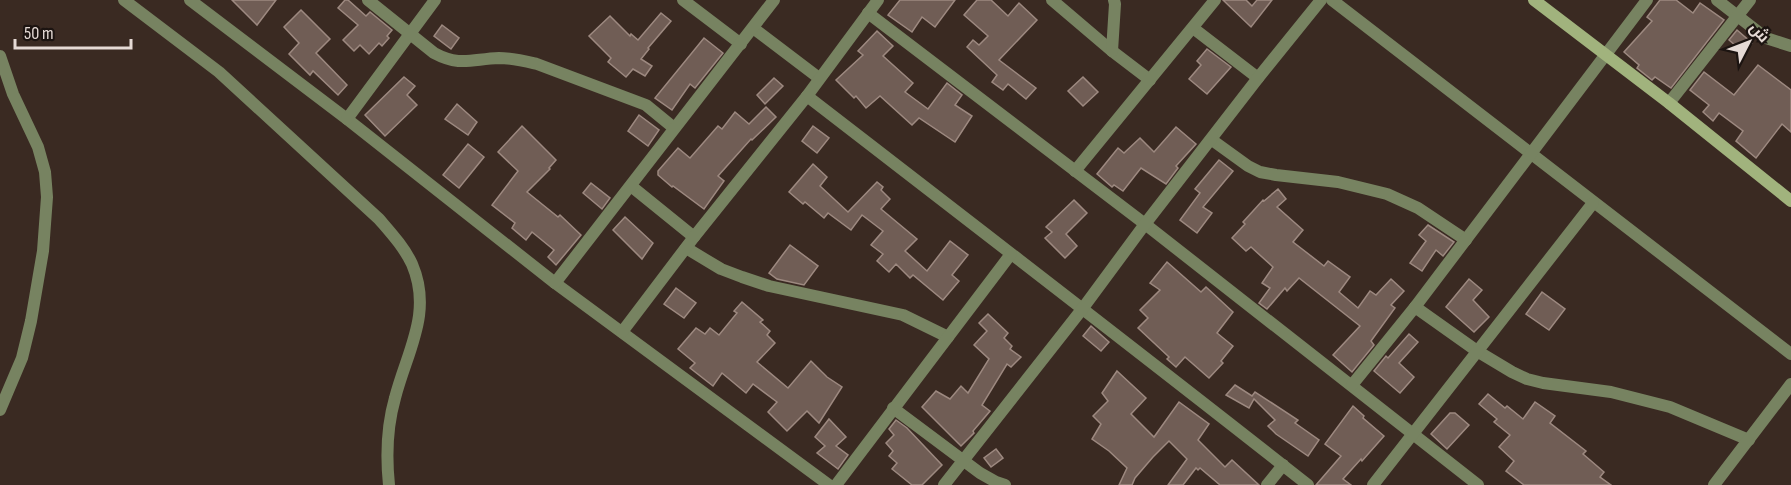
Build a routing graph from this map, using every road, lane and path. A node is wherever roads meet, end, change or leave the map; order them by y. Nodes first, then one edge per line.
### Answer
1 (124, 0) edge
2 (190, 0) edge
3 (368, 0) edge
4 (435, 0) edge
5 (683, 0) edge
6 (774, 0) edge
7 (878, 0) edge
8 (1052, 0) edge
9 (1114, 0) edge
10 (1215, 0) edge
11 (1321, 0) edge
12 (1332, 0) edge
13 (1534, 0) edge
14 (1647, 0) edge
15 (1717, 0) edge
16 (1750, 0) edge
17 (868, 13) junction
18 (1738, 16) junction
19 (753, 28) junction
20 (1193, 28) junction
21 (410, 34) junction
22 (741, 44) junction
23 (1791, 46) edge
24 (1112, 51) junction
25 (0, 56) edge
26 (1606, 56) junction
27 (819, 78) junction
28 (1258, 78) junction
29 (1150, 80) junction
30 (807, 96) junction
31 (1669, 103) junction
32 (347, 119) junction
33 (675, 128) junction
34 (1212, 140) junction
35 (1531, 154) junction
36 (1075, 171) junction
37 (631, 186) junction
38 (1791, 201) edge
39 (1593, 203) junction
40 (1145, 224) junction
41 (694, 237) junction
42 (1466, 240) junction
43 (686, 248) junction
44 (1011, 254) junction
45 (555, 283) junction
46 (1415, 307) junction
47 (1083, 308) junction
48 (622, 332) junction
49 (948, 337) junction
50 (1477, 351) junction
51 (1791, 354) edge
52 (1791, 384) edge
53 (1352, 385) junction
54 (893, 408) junction
55 (0, 410) edge
56 (1413, 434) junction
57 (1749, 440) junction
58 (964, 460) junction
59 (1283, 465) junction
60 (389, 485) edge
61 (829, 485) edge
62 (836, 485) edge
63 (944, 485) edge
64 (1005, 485) edge
65 (1267, 485) edge
66 (1308, 485) edge
67 (1373, 485) edge
68 (1478, 485) edge
69 (1714, 485) edge

1 - 60 street
2 - 32 street
3 - 21 street
4 - 21 street
5 - 22 street
6 - 19 street
7 - 17 street
8 - 24 street
9 - 24 street
10 - 20 street
11 - 28 street
12 - 35 street
13 - 26 street
14 - 26 street
15 - 18 street
16 - 18 street
17 - 27 street
17 - 36 street
18 - 23 street
18 - 31 street
19 - 22 street
19 - 27 street
20 - 28 street
20 - 29 street
21 - 32 street
21 - 33 street
22 - 33 street
24 - 29 street
25 - 55 street
26 - 31 street
26 - 35 street
27 - 30 street
28 - 34 street
29 - 36 street
30 - 41 street
30 - 44 street
31 - 38 street
32 - 45 street
33 - 37 street
34 - 40 street
34 - 42 street
35 - 39 street
35 - 42 street
36 - 40 street
37 - 41 street
37 - 45 street
39 - 50 street
39 - 51 street
40 - 47 street
40 - 53 street
41 - 43 street
42 - 46 street
43 - 48 street
43 - 49 street
44 - 47 street
44 - 49 street
45 - 48 street
46 - 50 street
46 - 53 street
47 - 58 street
47 - 59 street
48 - 61 street
49 - 54 street
50 - 56 street
50 - 57 street
52 - 57 street
53 - 56 street
54 - 58 street
54 - 62 street
56 - 67 street
56 - 68 street
57 - 69 street
58 - 63 street
58 - 64 street
59 - 65 street
59 - 66 street

